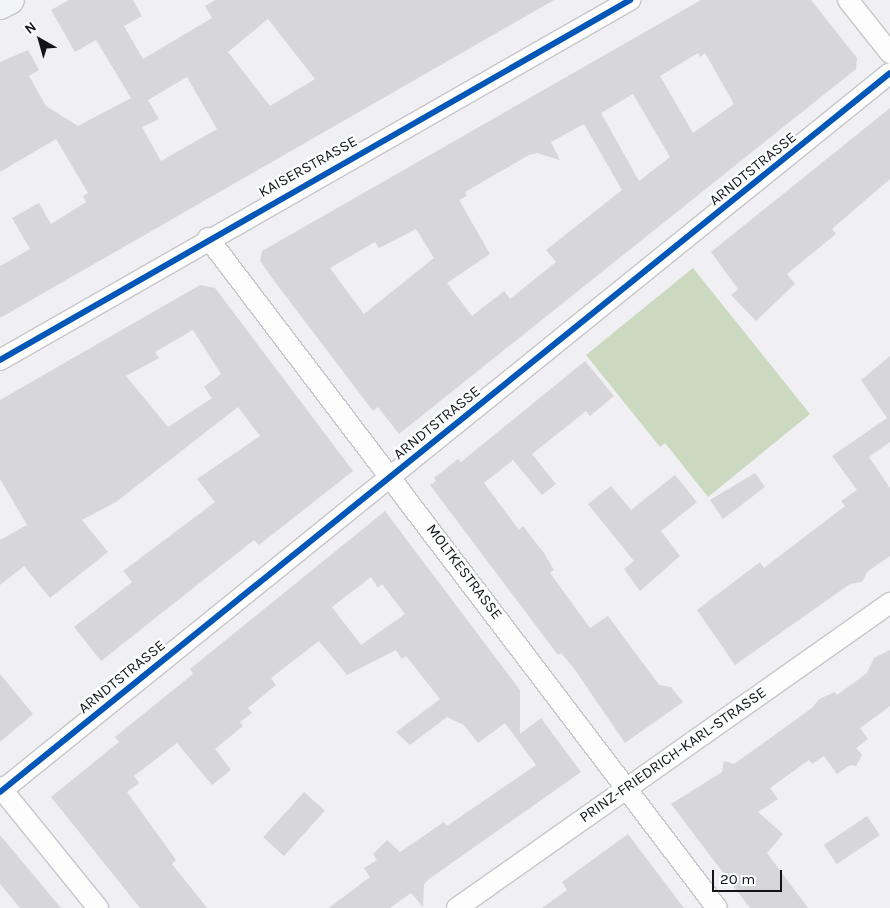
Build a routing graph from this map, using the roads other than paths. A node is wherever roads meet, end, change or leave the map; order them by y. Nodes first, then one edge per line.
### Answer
1 (10, 0) edge
2 (630, 0) edge
3 (848, 0) edge
4 (0, 6) edge
5 (890, 53) edge
6 (890, 73) edge
7 (208, 238) junction
8 (0, 360) edge
9 (392, 476) junction
10 (890, 603) edge
11 (1, 789) edge
12 (627, 789) junction
13 (98, 908) edge
14 (457, 908) edge
15 (717, 908) edge

1 - 4 main road
2 - 7 street, KAISERSTRASSE
3 - 5 street
6 - 9 street, ARNDTSTRASSE
7 - 8 street, KAISERSTRASSE
7 - 9 street, MOLTKESTRASSE
9 - 11 street, ARNDTSTRASSE
9 - 12 street, MOLTKESTRASSE
10 - 12 street, PRINZ-FRIEDRICH-KARL-STRASSE
11 - 13 street
12 - 14 street, PRINZ-FRIEDRICH-KARL-STRASSE
12 - 15 street, MOLTKESTRASSE

